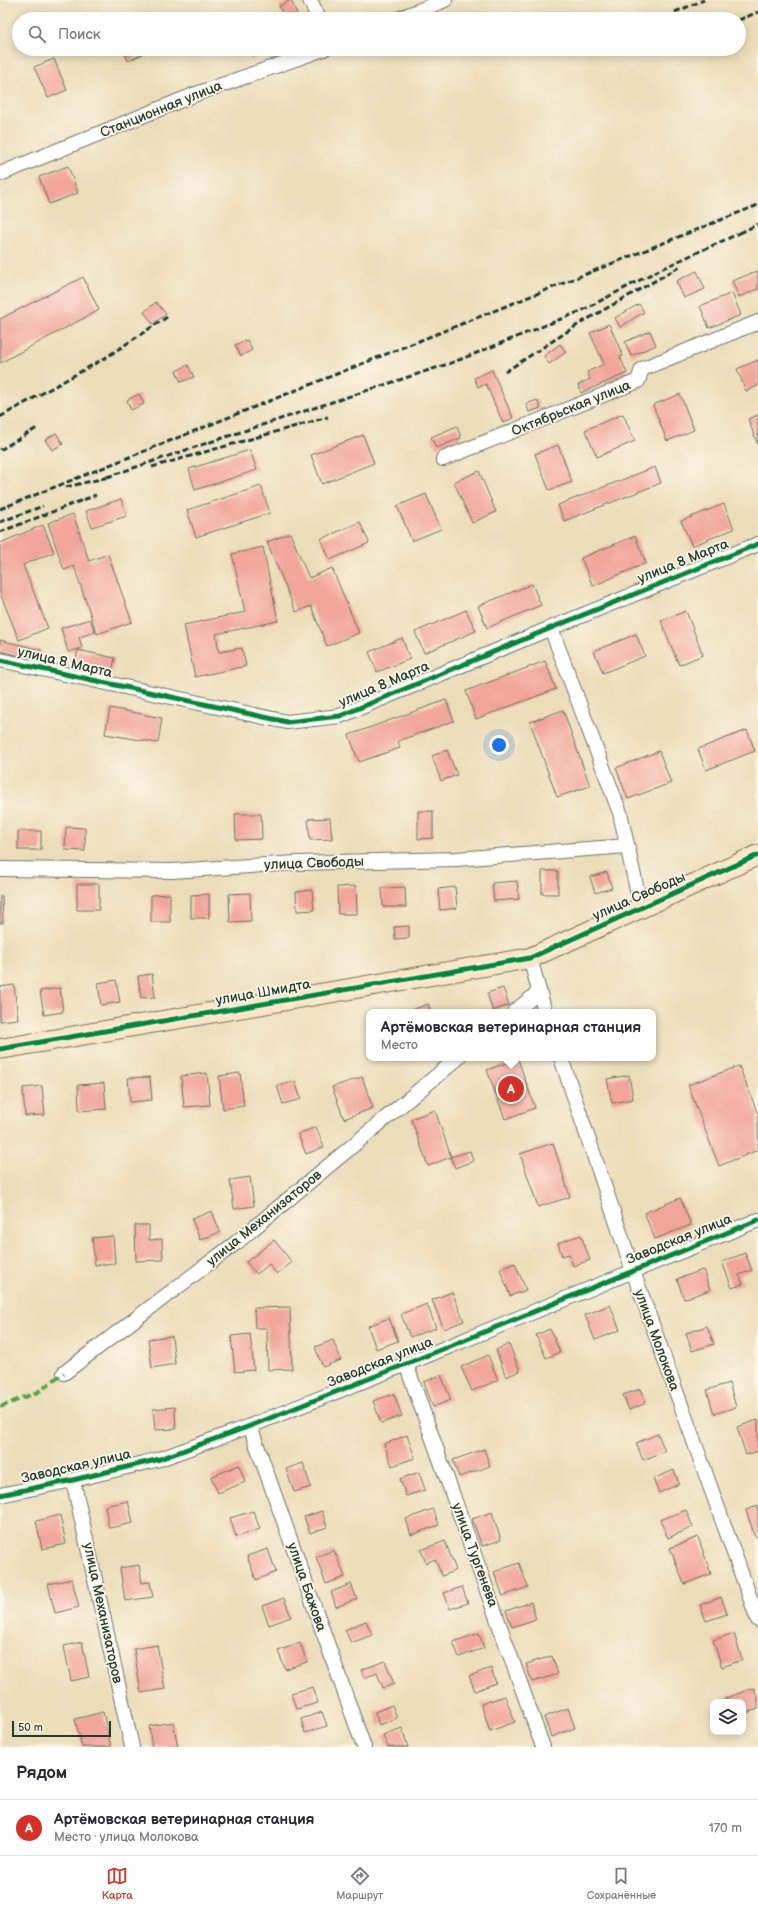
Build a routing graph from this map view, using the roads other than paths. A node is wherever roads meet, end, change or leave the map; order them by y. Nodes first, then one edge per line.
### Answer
1 (310, 0) edge
2 (445, 0) edge
3 (316, 12) edge
4 (415, 12) edge
5 (304, 56) edge
6 (0, 174) edge
7 (758, 322) edge
8 (443, 459) dead end
9 (758, 544) edge
10 (551, 628) junction
11 (0, 660) edge
12 (627, 846) junction
13 (758, 855) edge
14 (0, 869) edge
15 (641, 908) junction
16 (530, 958) junction
17 (539, 992) junction
18 (518, 1009) edge
19 (545, 1009) edge
20 (0, 1049) edge
21 (454, 1061) edge
22 (562, 1061) edge
23 (758, 1220) edge
24 (632, 1271) junction
25 (406, 1364) junction
26 (64, 1373) dead end
27 (250, 1426) junction
28 (73, 1480) junction
29 (0, 1495) edge
30 (758, 1620) edge
31 (132, 1747) edge
32 (364, 1747) edge
33 (543, 1747) edge

1 - 3 street
2 - 4 street
5 - 6 street, Станционная улица
7 - 8 street, Октябрьская улица
9 - 10 street, улица 8 Марта
10 - 11 street, улица 8 Марта
10 - 12 street
12 - 14 street, улица Свободы
12 - 15 street
13 - 15 street, улица Свободы
15 - 16 street, улица Свободы
16 - 17 street
16 - 20 street, улица Шмидта
17 - 18 street
17 - 19 street
21 - 26 street, улица Механизаторов
22 - 24 street, улица Молокова
23 - 24 street, Заводская улица
24 - 25 street, Заводская улица
24 - 30 street, улица Молокова
25 - 27 street, Заводская улица
25 - 33 street, улица Тургенева
27 - 28 street, Заводская улица
27 - 32 street, улица Бажова
28 - 29 street, Заводская улица
28 - 31 street, улица Механизаторов

